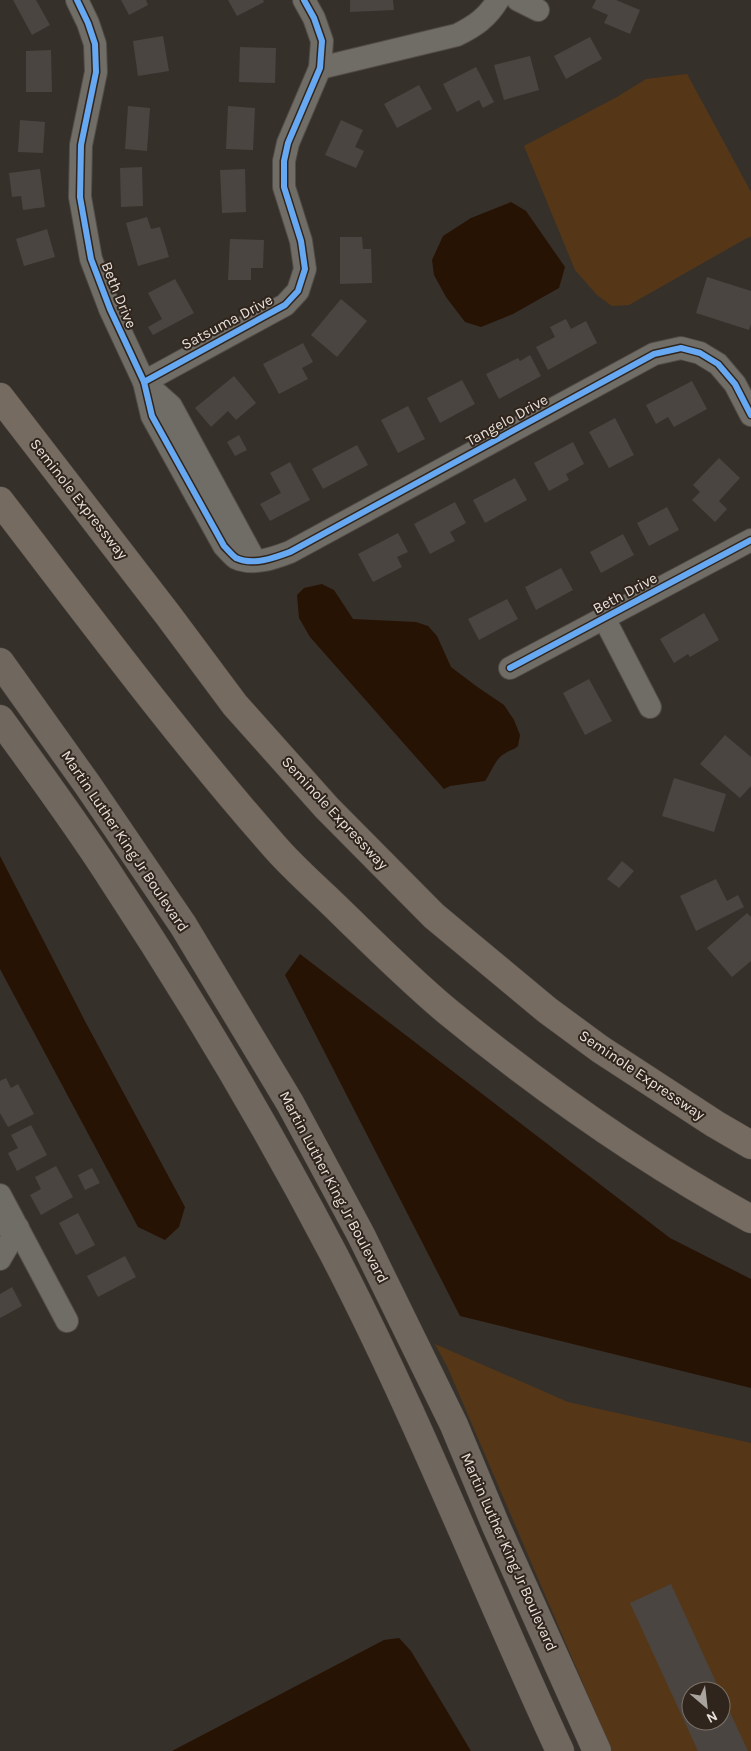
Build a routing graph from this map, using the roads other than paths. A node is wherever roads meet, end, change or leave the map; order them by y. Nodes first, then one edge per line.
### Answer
1 (77, 0) edge
2 (304, 0) edge
3 (498, 0) edge
4 (320, 68) junction
5 (144, 382) junction
6 (0, 397) edge
7 (751, 415) edge
8 (0, 501) edge
9 (751, 540) edge
10 (255, 562) joint
11 (604, 618) junction
12 (0, 662) edge
13 (510, 668) dead end
14 (650, 707) dead end
15 (0, 719) edge
16 (751, 1145) edge
17 (0, 1195) edge
18 (751, 1219) edge
19 (9, 1227) edge
20 (0, 1259) edge
21 (67, 1321) dead end
22 (496, 1526) junction
23 (466, 1538) junction
24 (560, 1751) edge
25 (597, 1751) edge

1 - 5 street, Beth Drive
2 - 4 street, Satsuma Drive
3 - 4 street
4 - 5 street, Satsuma Drive
5 - 10 street, Beth Drive
6 - 16 highway, Seminole Expressway
7 - 10 street, Tangelo Drive
8 - 18 highway
9 - 11 street, Beth Drive
11 - 13 street, Beth Drive
11 - 14 street
12 - 22 main road, Martin Luther King Jr Boulevard
15 - 23 main road, Martin Luther King Jr Boulevard
17 - 19 street
19 - 20 street
19 - 21 street
22 - 23 main road
22 - 25 main road, Martin Luther King Jr Boulevard
23 - 24 main road, Martin Luther King Jr Boulevard

